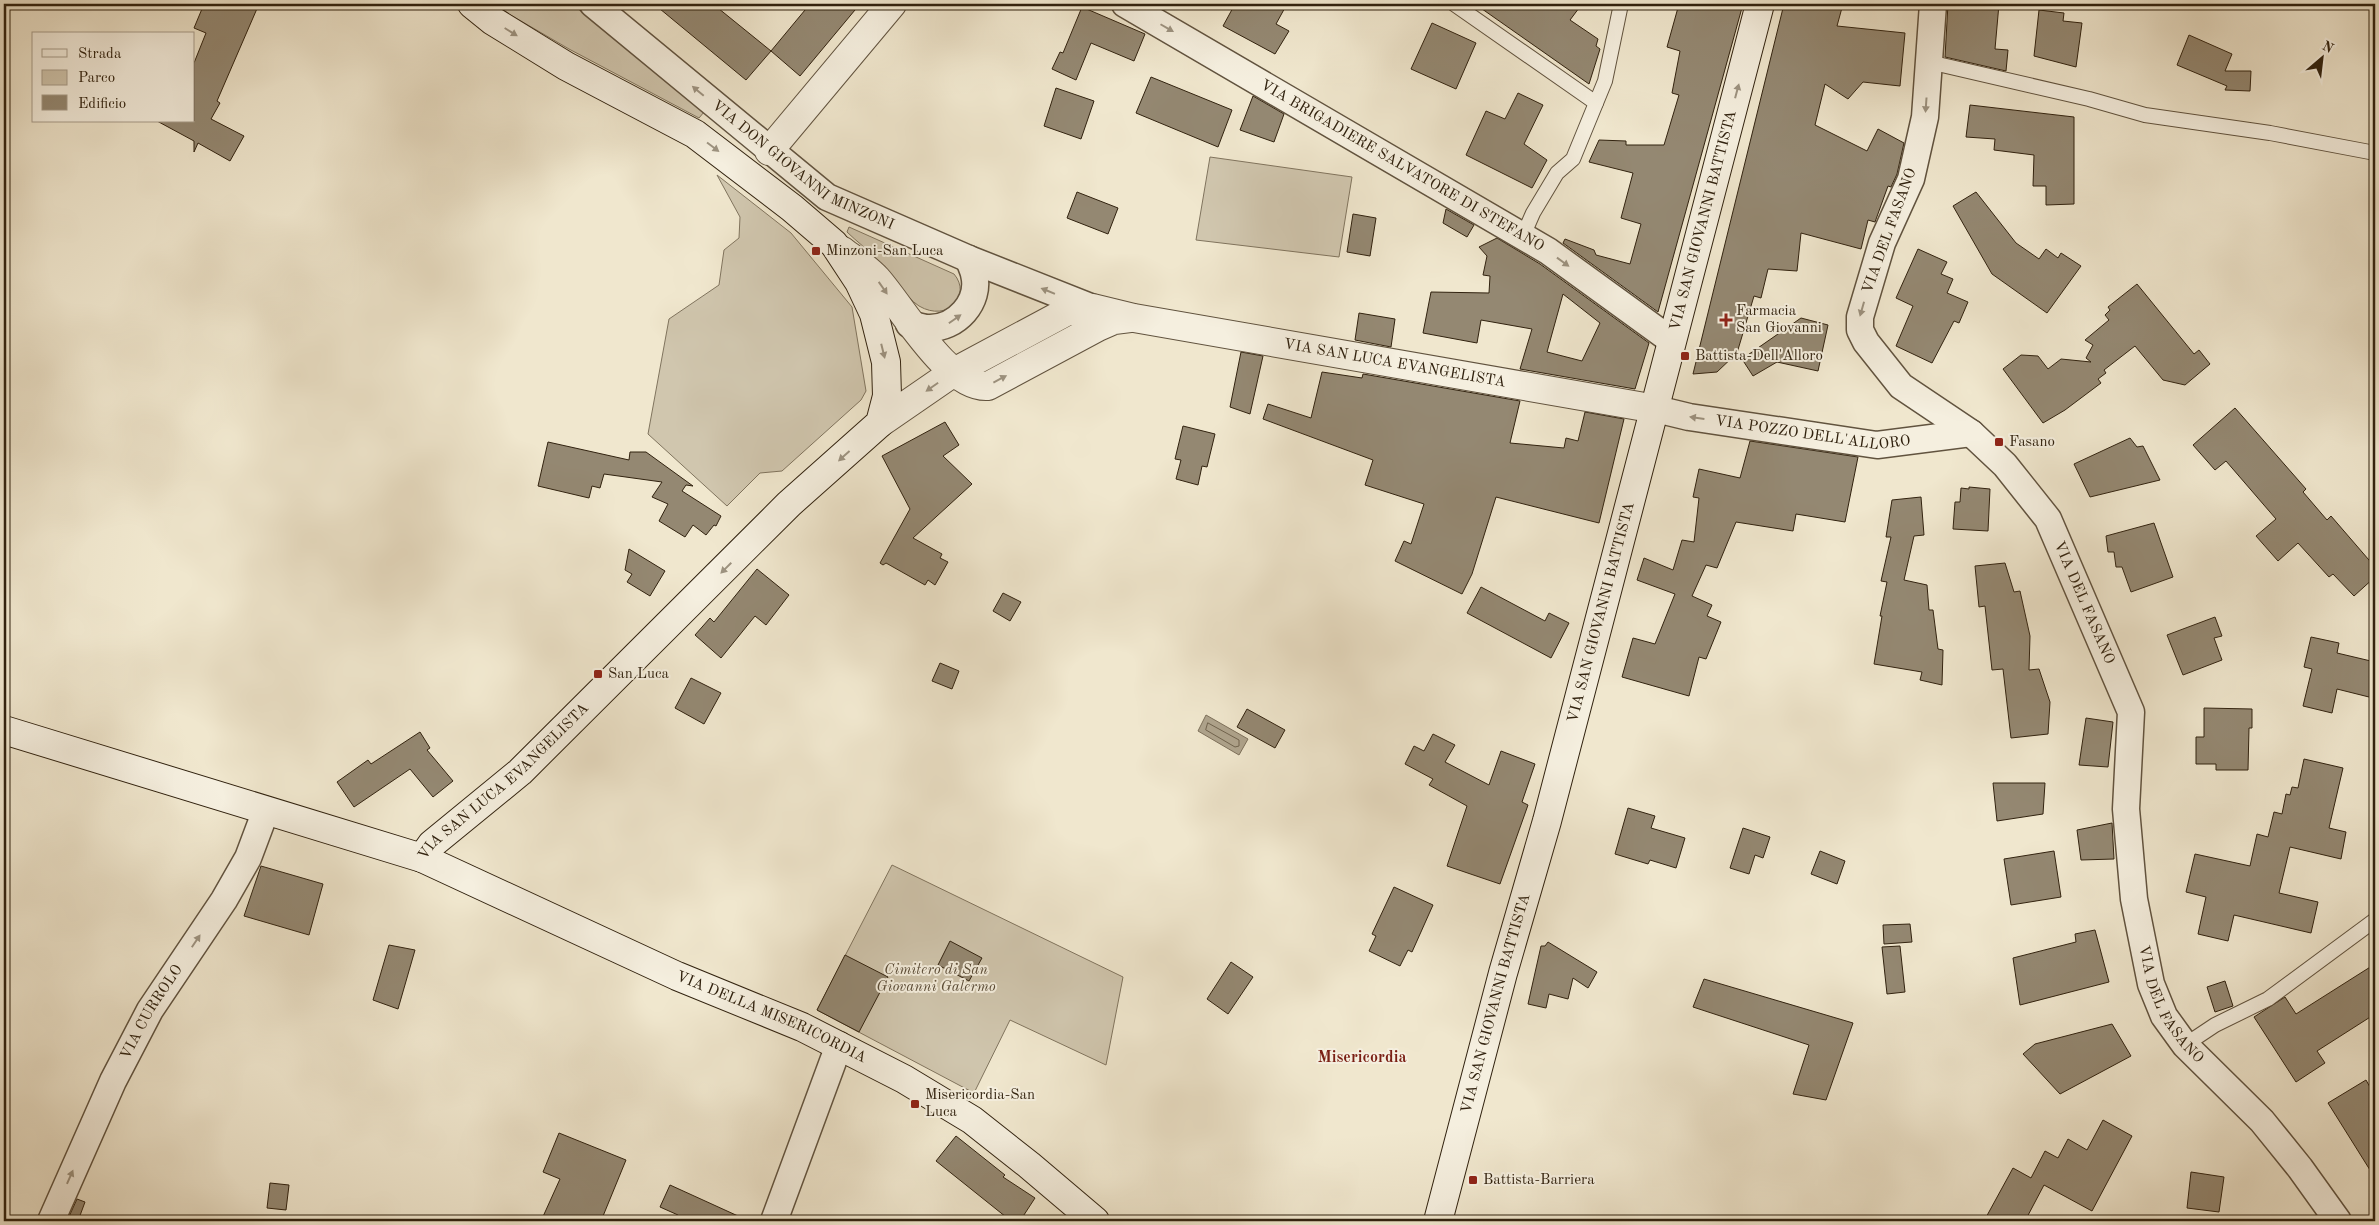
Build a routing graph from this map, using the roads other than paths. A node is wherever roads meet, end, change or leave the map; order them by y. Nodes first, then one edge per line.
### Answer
1 (472, 4) edge
2 (593, 4) edge
3 (892, 4) edge
4 (1125, 4) edge
5 (1454, 4) edge
6 (1622, 4) edge
7 (1760, 4) edge
8 (1933, 4) edge
9 (1929, 62) junction
10 (1596, 103) junction
11 (769, 151) junction
12 (2375, 153) edge
13 (1523, 236) junction
14 (834, 244) junction
15 (969, 260) junction
16 (1093, 308) junction
17 (1134, 318) junction
18 (909, 324) junction
19 (1672, 341) junction
20 (954, 372) junction
21 (1656, 409) junction
22 (880, 423) junction
23 (1971, 433) junction
24 (4, 730) edge
25 (266, 810) junction
26 (422, 858) junction
27 (2375, 920) edge
28 (2185, 1045) junction
29 (839, 1046) junction
30 (51, 1221) edge
31 (774, 1221) edge
32 (1095, 1221) edge
33 (1438, 1221) edge
34 (2338, 1221) edge

1 -> 14 main road
11 -> 2 street, VIA DON GIOVANNI MINZONI
3 - 11 main road
4 -> 13 street, VIA BRIGADIERE SALVATORE DI STEFANO
5 - 10 lane
6 - 10 lane
19 -> 7 main road, VIA SAN GIOVANNI BATTISTA
8 - 9 street, VIA DEL FASANO
9 - 12 lane
9 -> 23 street, VIA DEL FASANO
10 - 13 lane
11 - 15 street, VIA DON GIOVANNI MINZONI
13 -> 19 street, VIA BRIGADIERE SALVATORE DI STEFANO
14 -> 18 main road
14 -> 22 main road
16 -> 15 street, VIA DON GIOVANNI MINZONI
18 -> 15 street
16 - 17 main road, VIA SAN LUCA EVANGELISTA
16 - 20 main road, VIA SAN LUCA EVANGELISTA
20 -> 17 main road
17 - 21 main road, VIA SAN LUCA EVANGELISTA
18 - 20 main road
19 - 21 main road, VIA SAN GIOVANNI BATTISTA
20 -> 22 main road, VIA SAN LUCA EVANGELISTA
23 -> 21 street, VIA POZZO DELL'ALLORO
21 - 33 main road, VIA SAN GIOVANNI BATTISTA
22 -> 26 main road, VIA SAN LUCA EVANGELISTA
23 - 28 street, VIA DEL FASANO
24 - 25 main road, VIA SAN LUCA EVANGELISTA
25 - 26 main road, VIA SAN LUCA EVANGELISTA
30 -> 25 street, VIA CURROLO
26 - 29 main road, VIA DELLA MISERICORDIA
27 - 28 lane
28 - 34 street, VIA DEL FASANO
29 - 31 street
29 - 32 main road, VIA DELLA MISERICORDIA

